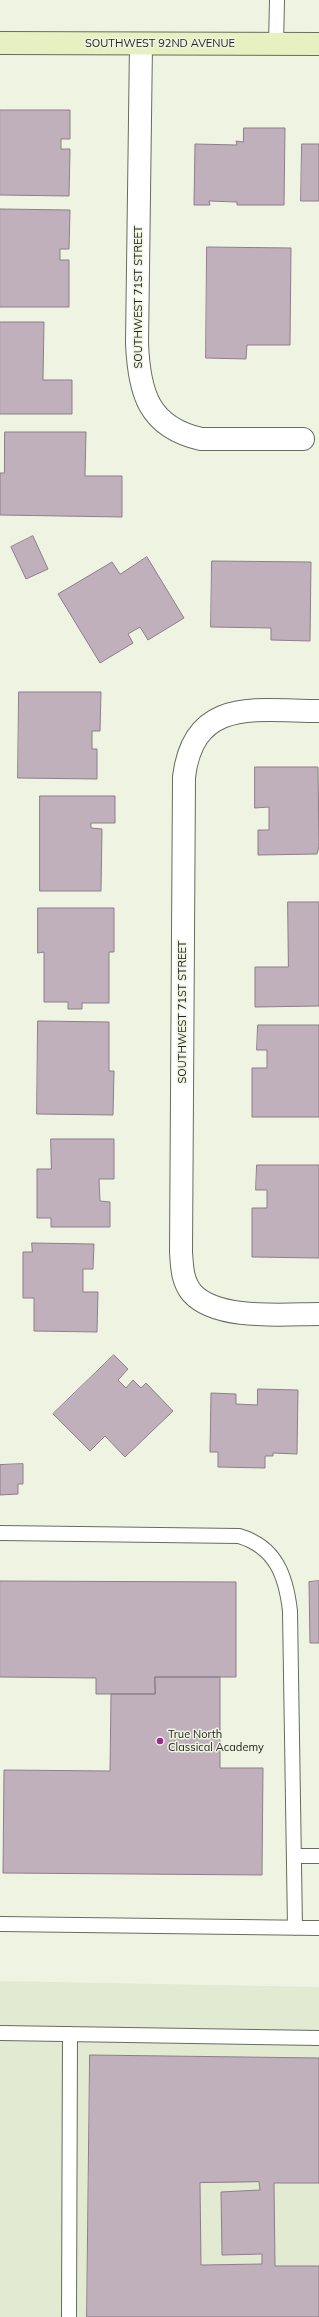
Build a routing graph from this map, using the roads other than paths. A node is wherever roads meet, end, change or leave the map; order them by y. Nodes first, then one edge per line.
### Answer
1 (277, 0) edge
2 (0, 43) edge
3 (141, 44) junction
4 (319, 44) edge
5 (276, 45) junction
6 (303, 440) dead end
7 (319, 711) edge
8 (319, 1314) edge
9 (0, 1533) edge
10 (294, 1856) junction
11 (319, 1856) edge
12 (0, 1924) edge
13 (295, 1928) junction
14 (319, 1928) edge
15 (0, 2033) edge
16 (70, 2034) junction
17 (319, 2038) edge
18 (69, 2317) edge

1 - 5 lane
2 - 3 street, SOUTHWEST 92ND AVENUE
3 - 5 street, SOUTHWEST 92ND AVENUE
3 - 6 street, SOUTHWEST 71ST STREET
4 - 5 street, SOUTHWEST 92ND AVENUE
7 - 8 street, SOUTHWEST 71ST STREET
9 - 10 lane
10 - 11 lane
10 - 13 lane
12 - 13 lane
13 - 14 lane
15 - 16 lane
16 - 17 lane
16 - 18 lane

